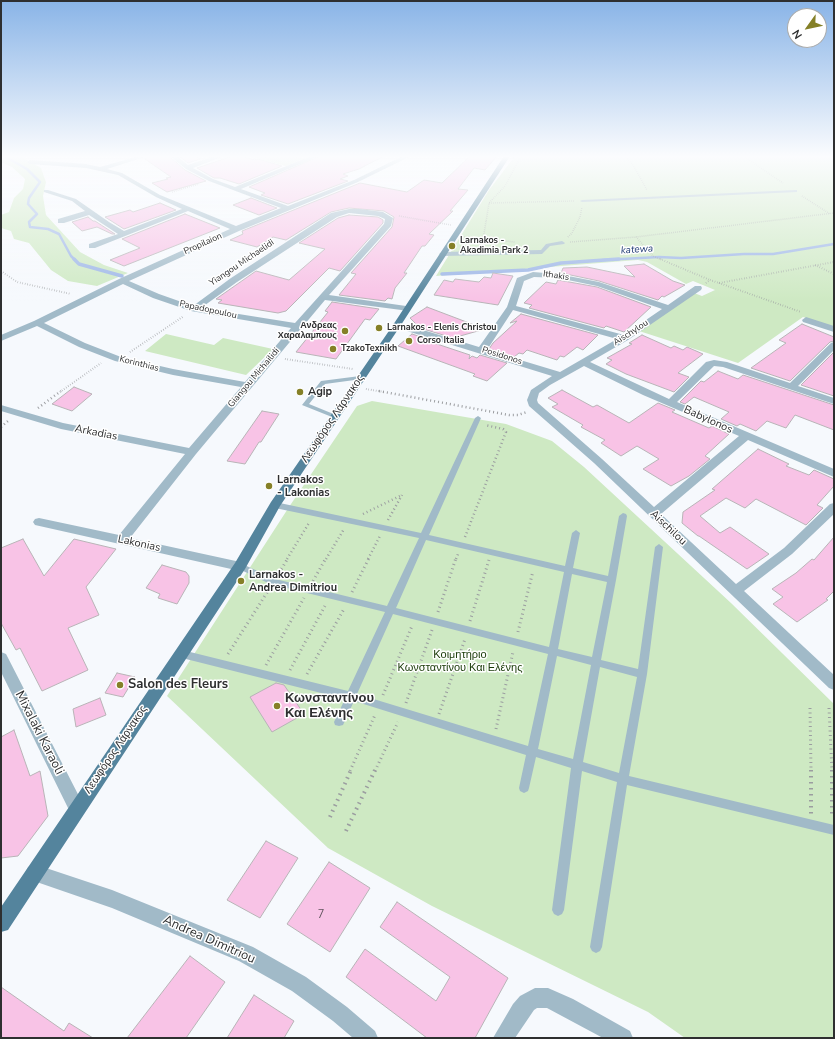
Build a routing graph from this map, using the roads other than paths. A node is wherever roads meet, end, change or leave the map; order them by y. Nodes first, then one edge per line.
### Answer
1 (80, 204) edge
2 (178, 204) edge
3 (277, 204) edge
4 (296, 204) edge
5 (475, 204) edge
6 (287, 208) junction
7 (188, 209) junction
8 (90, 212) junction
9 (344, 212) joint
10 (61, 221) dead end
11 (236, 229) junction
12 (124, 234) junction
13 (562, 242) road end
14 (92, 246) dead end
15 (442, 254) junction
16 (122, 281) junction
17 (698, 288) road end
18 (324, 297) junction
19 (511, 307) junction
20 (194, 308) junction
21 (669, 308) junction
22 (406, 309) junction
23 (804, 316) road end
24 (37, 323) junction
25 (396, 325) junction
26 (298, 326) junction
27 (834, 329) edge
28 (1, 338) edge
29 (625, 338) junction
30 (834, 345) edge
31 (482, 350) junction
32 (583, 362) junction
33 (560, 375) junction
34 (360, 379) junction
35 (248, 385) junction
36 (792, 386) junction
37 (834, 401) edge
38 (670, 403) junction
39 (1, 408) edge
40 (334, 416) junction
41 (478, 418) dead end
42 (746, 436) junction
43 (192, 452) junction
44 (834, 473) edge
45 (275, 505) junction
46 (834, 507) edge
47 (653, 513) junction
48 (623, 516) dead end
49 (39, 522) dead end
50 (576, 533) dead end
51 (423, 536) junction
52 (122, 540) junction
53 (659, 547) dead end
54 (240, 566) junction
55 (568, 570) junction
56 (612, 580) junction
57 (736, 591) junction
58 (390, 610) junction
59 (553, 652) junction
60 (182, 654) junction
61 (1, 658) edge
62 (597, 663) junction
63 (642, 674) junction
64 (834, 684) edge
65 (351, 696) junction
66 (339, 722) dead end
67 (531, 752) junction
68 (577, 766) junction
69 (623, 779) junction
70 (524, 788) dead end
71 (77, 809) junction
72 (833, 829) edge
73 (34, 873) junction
74 (558, 910) dead end
75 (1, 923) edge
76 (596, 948) dead end
77 (505, 1034) edge
78 (368, 1038) edge
79 (623, 1038) edge

1 - 8 street
2 - 7 street
3 - 6 street
4 - 6 street, Propilaion
5 - 15 main road, Λεωφόρος Λάρνακος
6 - 11 street, Propilaion
7 - 11 street
7 - 12 street
8 - 10 street
8 - 12 street
9 - 18 street, Giangou Michailidi
9 - 20 street, Yiangou Michaelidi
11 - 16 street, Propilaion
12 - 14 street
13 - 15 lane
15 - 22 main road, Λεωφόρος Λάρνακος
16 - 20 street, Papadopoulou
16 - 24 street, Propilaion
17 - 21 street, Aischylou
18 - 22 street
18 - 26 street, Giangou Michailidi
19 - 21 street, Ithakis
19 - 29 street
19 - 31 street, Ithakis
20 - 26 street, Papadopoulou
21 - 29 street, Aischylou
22 - 25 main road, Λεωφόρος Λάρνακος
23 - 27 street
24 - 28 street, Propilaion
24 - 35 street, Korinthias
25 - 31 street, Posidonos
25 - 34 main road, Λεωφόρος Λάρνακος
26 - 35 street, Giangou Michailidi
29 - 32 street, Aischylou
30 - 36 street
31 - 33 street, Posidonos
32 - 33 street, Aischylou
32 - 38 street, Babylonos
33 - 47 street, Aischilou
34 - 40 main road, Λεωφόρος Λάρνακος
34 - 40 lane
35 - 43 street, Giangou Michailidi
36 - 37 street
36 - 38 street
38 - 42 street, Babylonos
39 - 43 street, Arkadias
40 - 45 main road, Λεωφόρος Λάρνακος
41 - 51 lane
42 - 44 street, Babylonos
42 - 47 street
43 - 52 street, Giangou Michailidi
45 - 51 lane
45 - 54 main road, Λεωφόρος Λάρνακος
46 - 57 street
47 - 57 street, Aischilou
48 - 56 lane
49 - 52 street, Lakonias
50 - 55 lane
51 - 55 lane
51 - 58 lane
52 - 54 street, Lakonias
53 - 63 lane
54 - 58 lane
54 - 60 main road, Λεωφόρος Λάρνακος
55 - 56 lane
55 - 59 lane
56 - 62 lane
57 - 64 street, Aischilou
58 - 59 lane
58 - 65 lane
59 - 62 lane
59 - 67 lane
60 - 65 lane
60 - 71 main road, Λεωφόρος Λάρνακος
61 - 71 street, Mixalaki Karaoli
62 - 63 lane
62 - 68 lane
63 - 69 lane
65 - 66 lane
65 - 67 lane
67 - 68 lane
67 - 70 lane
68 - 69 lane
68 - 74 lane
69 - 72 lane
69 - 76 lane
71 - 73 main road, Λεωφόρος Λάρνακος
73 - 75 main road, Λεωφόρος Λάρνακος
73 - 78 street, Andrea Dimitriou
77 - 79 street

